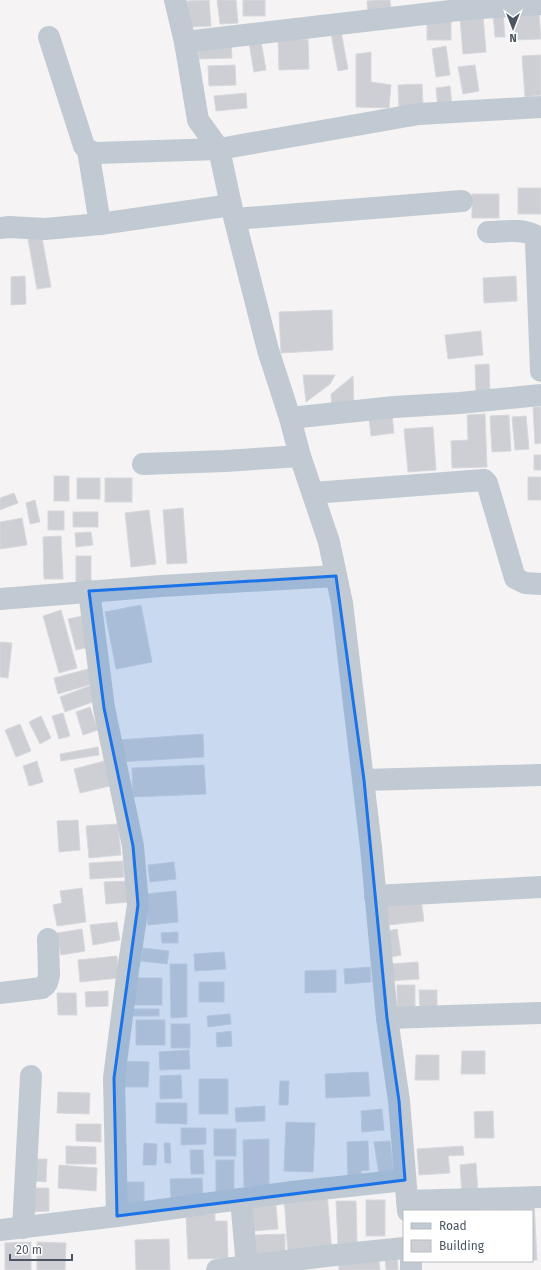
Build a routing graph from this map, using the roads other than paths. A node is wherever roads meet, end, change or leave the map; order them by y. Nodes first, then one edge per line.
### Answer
1 (175, 0) edge
2 (541, 4) edge
3 (49, 37) dead end
4 (185, 42) junction
5 (541, 107) edge
6 (219, 149) junction
7 (88, 150) junction
8 (462, 201) dead end
9 (233, 212) junction
10 (100, 224) junction
11 (0, 228) edge
12 (488, 232) dead end
13 (539, 241) edge
14 (541, 371) edge
15 (541, 395) edge
16 (290, 418) junction
17 (300, 456) junction
18 (143, 464) dead end
19 (313, 493) junction
20 (336, 576) junction
21 (541, 584) edge
22 (89, 591) junction
23 (0, 599) edge
24 (541, 775) edge
25 (364, 780) junction
26 (541, 887) edge
27 (375, 896) junction
28 (48, 939) dead end
29 (0, 994) edge
30 (541, 1013) edge
31 (387, 1018) junction
32 (31, 1076) dead end
33 (406, 1197) edge
34 (541, 1197) edge
35 (241, 1199) junction
36 (117, 1216) junction
37 (23, 1228) junction
38 (0, 1230) edge
39 (403, 1248) edge
40 (247, 1267) junction
41 (217, 1270) edge

1 - 4 street
2 - 4 street
3 - 7 street
4 - 6 street
5 - 6 street
6 - 7 street
6 - 9 street
7 - 10 street
8 - 9 street
9 - 10 street
9 - 16 street
10 - 11 street
12 - 13 street
13 - 14 street
15 - 16 street
16 - 17 street
17 - 18 street
17 - 19 street
19 - 20 street
19 - 21 street
20 - 22 street
20 - 25 street
22 - 23 street
22 - 36 street
24 - 25 street
25 - 27 street
26 - 27 street
27 - 31 street
28 - 29 street
30 - 31 street
31 - 33 street
32 - 37 street
33 - 34 street
33 - 35 street
35 - 36 street
35 - 40 street
36 - 37 street
37 - 38 street
39 - 40 street
40 - 41 street

